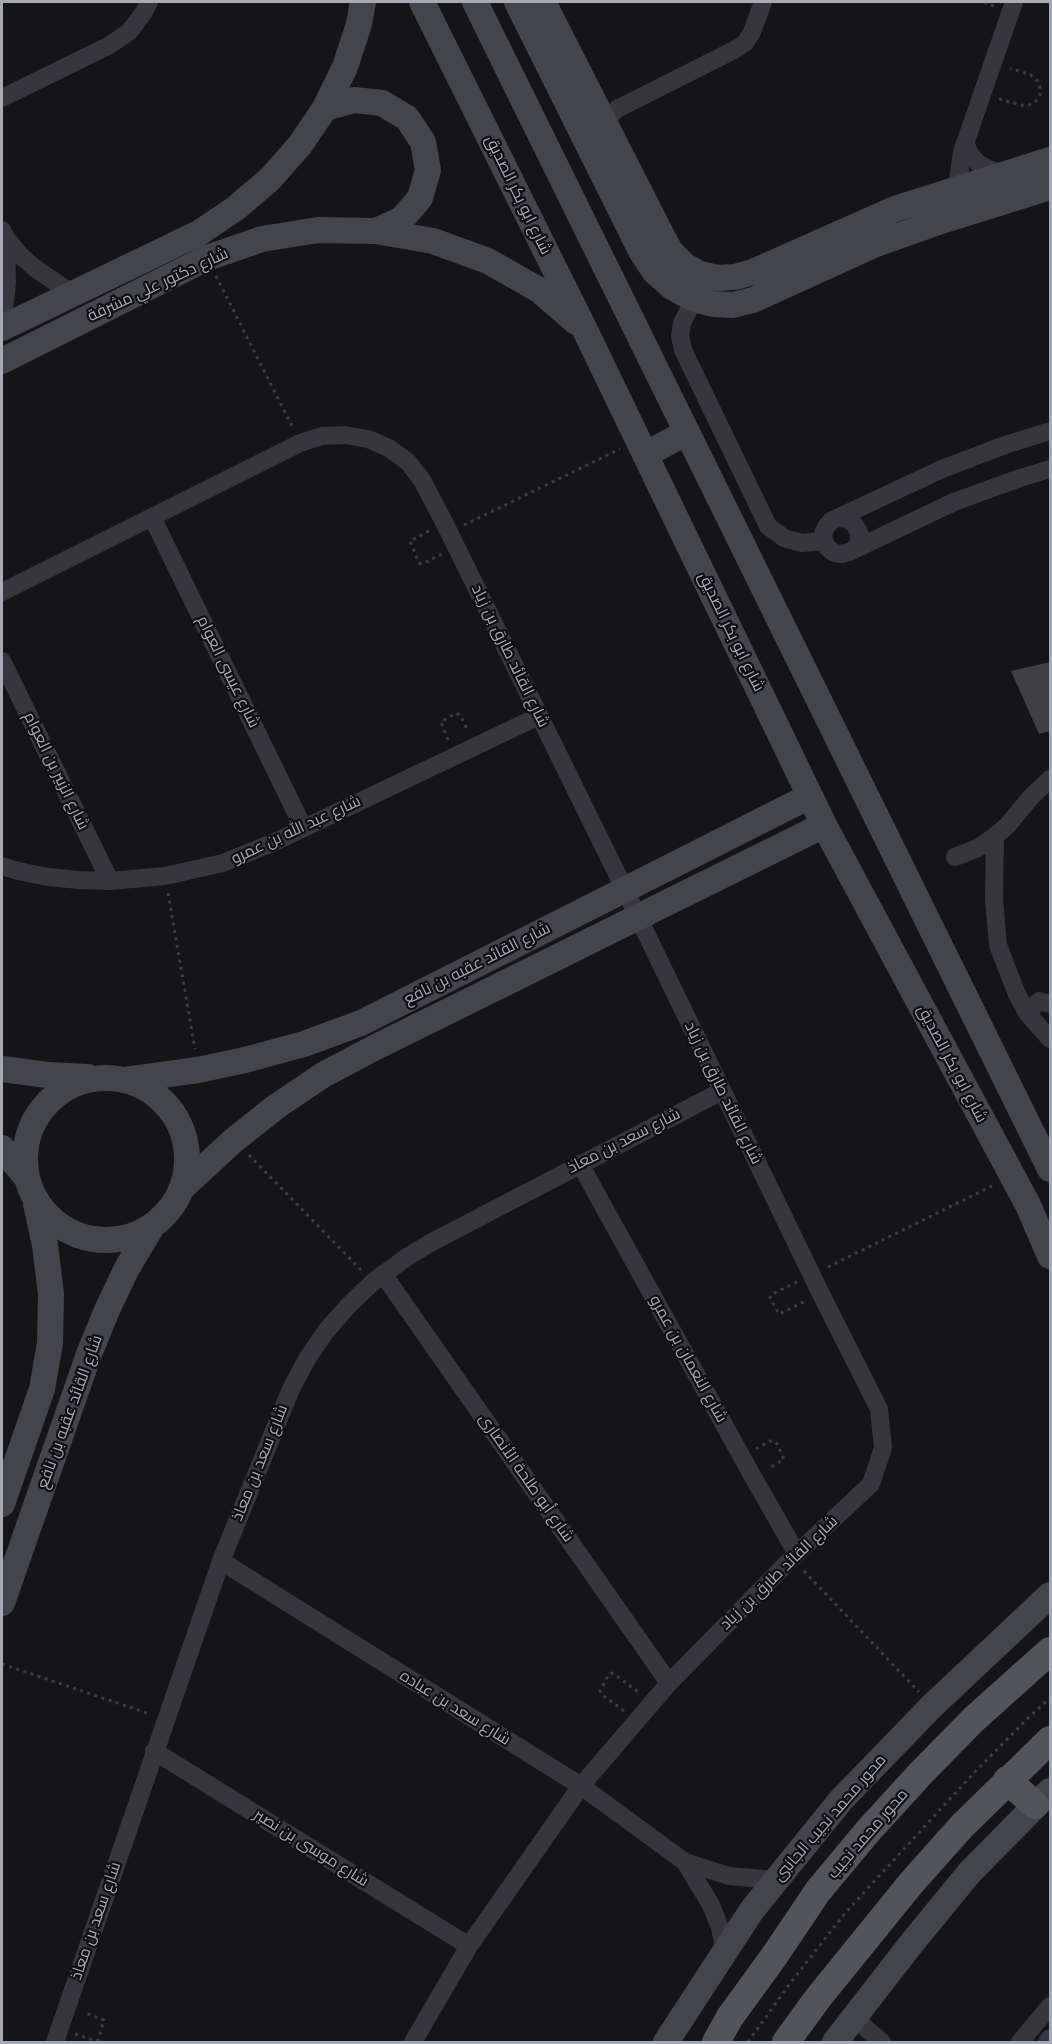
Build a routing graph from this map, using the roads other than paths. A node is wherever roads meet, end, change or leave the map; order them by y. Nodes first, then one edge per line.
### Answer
1 (149, 2) edge
2 (363, 2) edge
3 (422, 2) edge
4 (475, 2) edge
5 (517, 2) edge
6 (543, 2) edge
7 (763, 2) edge
8 (1014, 2) edge
9 (2, 98) edge
10 (325, 108) junction
11 (604, 122) junction
12 (965, 143) junction
13 (1050, 160) edge
14 (1010, 187) junction
15 (1050, 187) edge
16 (957, 189) junction
17 (376, 231) junction
18 (4, 234) edge
19 (73, 294) junction
20 (693, 299) junction
21 (2, 328) edge
22 (584, 328) junction
23 (2, 361) edge
24 (1050, 431) edge
25 (687, 432) junction
26 (642, 448) junction
27 (1050, 469) edge
28 (152, 517) junction
29 (838, 518) junction
30 (824, 541) junction
31 (855, 549) junction
32 (2, 592) edge
33 (2, 661) edge
34 (539, 716) junction
35 (1050, 778) edge
36 (810, 796) junction
37 (824, 825) junction
38 (303, 827) junction
39 (995, 836) junction
40 (955, 857) dead end
41 (2, 866) edge
42 (110, 881) junction
43 (625, 890) junction
44 (638, 917) junction
45 (1050, 1004) edge
46 (1027, 1013) junction
47 (1050, 1039) edge
48 (2, 1069) edge
49 (97, 1078) junction
50 (125, 1080) junction
51 (722, 1090) junction
52 (2, 1148) edge
53 (580, 1164) junction
54 (1050, 1169) edge
55 (26, 1177) junction
56 (183, 1187) junction
57 (35, 1201) junction
58 (151, 1228) junction
59 (1050, 1256) edge
60 (378, 1278) junction
61 (2, 1504) edge
62 (795, 1556) junction
63 (221, 1561) junction
64 (1050, 1595) edge
65 (2, 1604) edge
66 (1050, 1651) edge
67 (669, 1683) junction
68 (1050, 1740) edge
69 (154, 1751) junction
70 (1007, 1780) junction
71 (581, 1786) junction
72 (1042, 1798) edge
73 (685, 1862) junction
74 (776, 1880) junction
75 (469, 1946) junction
76 (725, 1952) junction
77 (1050, 2006) edge
78 (854, 2018) junction
79 (57, 2036) edge
80 (1050, 2038) edge
81 (413, 2043) edge
82 (666, 2043) edge
83 (716, 2043) edge
84 (786, 2043) edge
85 (835, 2043) edge
86 (882, 2043) edge
87 (1020, 2043) edge
88 (1047, 2043) edge

1 - 9 street
2 - 10 street, شارع دكتور علي مشرفة
3 - 22 street, شارع ابو بكر الصديق
4 - 25 street
5 - 20 street
6 - 11 street
7 - 11 street
8 - 12 street
10 - 17 street
10 - 19 street, شارع دكتور علي مشرفة
11 - 16 street
12 - 14 street
12 - 16 street
13 - 14 street
14 - 15 street
14 - 16 street
14 - 20 street
17 - 22 street, شارع دكتور علي مشرفة
17 - 23 street, شارع دكتور علي مشرفة
18 - 19 street
18 - 21 street
19 - 21 street, شارع دكتور علي مشرفة
20 - 30 street
22 - 26 street, شارع ابو بكر الصديق
24 - 29 street
25 - 26 street
25 - 54 street
26 - 36 street, شارع ابو بكر الصديق
27 - 31 street
28 - 32 street, شارع القائد طارق بن زياد
28 - 34 street, شارع القائد طارق بن زياد
28 - 38 street, شارع عيسى العوام
29 - 30 street
29 - 31 street
30 - 31 street
33 - 42 street, شارع الزبير بن العوام
34 - 38 street, شارع عبد الله بن عمرو
34 - 43 street, شارع القائد طارق بن زياد
35 - 39 street
36 - 37 street, شارع ابو بكر الصديق
36 - 43 street, شارع القائد عقبه بن نافع
37 - 44 street, شارع القائد عقبه بن نافع
37 - 59 street, شارع ابو بكر الصديق
38 - 42 street, شارع عبد الله بن عمرو
39 - 40 street
39 - 46 street
41 - 42 street, شارع عبد الله بن عمرو
43 - 44 street, شارع القائد طارق بن زياد
43 - 50 street, شارع القائد عقبه بن نافع
44 - 51 street, شارع القائد طارق بن زياد
44 - 56 street, شارع القائد عقبه بن نافع
45 - 46 street
46 - 47 street
48 - 49 street
49 - 50 street
49 - 55 street
50 - 56 street
51 - 53 street, شارع سعد بن معاذ
51 - 62 street, شارع القائد طارق بن زياد
52 - 55 street
53 - 60 street, شارع سعد بن معاذ
53 - 62 street, شارع النعمان بن عمرو
55 - 57 street
56 - 58 street
57 - 58 street
57 - 61 street, شارع القائد عقبه بن نافع
58 - 65 street, شارع القائد عقبه بن نافع
60 - 63 street, شارع سعد بن معاذ
60 - 67 street, شارع أبو طلحة الأنصارى
62 - 67 street, شارع القائد طارق بن زياد
63 - 69 street, شارع سعد بن معاذ
63 - 71 street, شارع سعد بن عباده
64 - 74 street, محور محمد نجيب الجانبى
66 - 83 main road, محور محمد نجيب
67 - 71 street, شارع القائد طارق بن زياد
68 - 70 main road
69 - 75 street, شارع موسى بن نصير
69 - 79 street, شارع سعد بن معاذ
70 - 72 main road
70 - 84 main road
71 - 73 street, شارع سعد بن عباده
71 - 75 street, شارع القائد طارق بن زياد
72 - 78 street
73 - 74 street, شارع سعد بن عباده
73 - 76 street, شارع سعد بن عباده
74 - 76 street, محور محمد نجيب الجانبى
75 - 81 street, شارع القائد طارق بن زياد
76 - 82 street, محور محمد نجيب الجانبى
77 - 87 street
78 - 85 street
78 - 86 street
80 - 88 street

